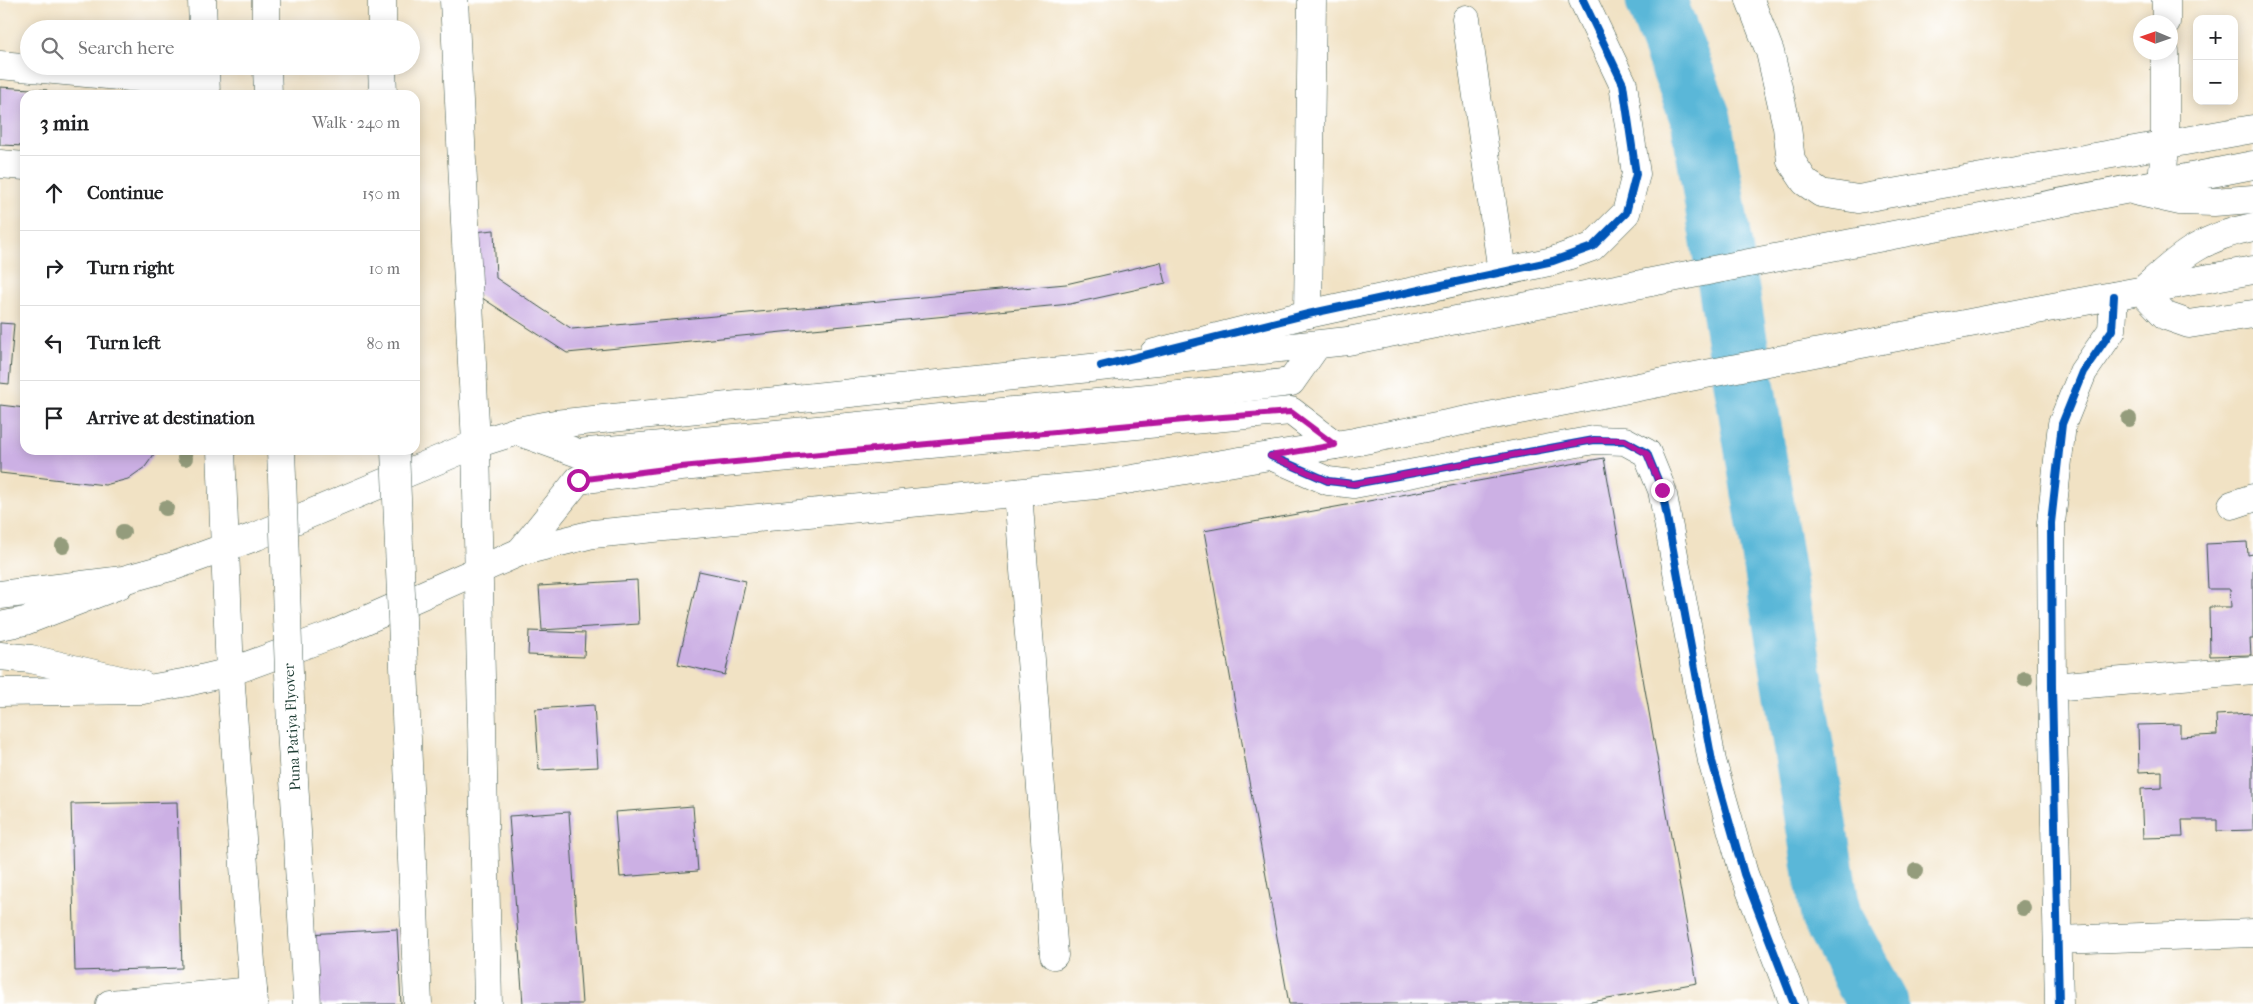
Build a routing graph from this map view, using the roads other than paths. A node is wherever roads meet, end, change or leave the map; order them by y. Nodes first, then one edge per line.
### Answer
1 (202, 0) edge
2 (266, 0) edge
3 (382, 0) edge
4 (454, 0) edge
5 (1312, 0) edge
6 (1583, 0) edge
7 (1750, 0) edge
8 (2166, 0) edge
9 (2166, 15) edge
10 (1466, 19) dead end
11 (203, 20) edge
12 (266, 20) edge
13 (382, 20) edge
14 (2166, 60) edge
15 (0, 65) edge
16 (20, 67) edge
17 (121, 75) edge
18 (267, 75) edge
19 (382, 75) edge
20 (205, 82) edge
21 (268, 90) edge
22 (383, 90) edge
23 (2253, 129) edge
24 (2165, 146) junction
25 (0, 164) edge
26 (2253, 165) edge
27 (20, 166) edge
28 (2162, 182) junction
29 (2129, 190) junction
30 (2253, 199) edge
31 (2253, 227) edge
32 (2253, 270) edge
33 (1502, 272) junction
34 (2142, 291) junction
35 (2114, 296) junction
36 (1308, 314) junction
37 (2253, 314) edge
38 (1317, 346) junction
39 (1101, 366) junction
40 (517, 431) junction
41 (1345, 443) junction
42 (476, 444) junction
43 (221, 455) edge
44 (281, 455) edge
45 (395, 455) edge
46 (1270, 456) junction
47 (1018, 493) junction
48 (226, 548) junction
49 (520, 552) junction
50 (479, 570) junction
51 (146, 574) junction
52 (0, 595) edge
53 (0, 626) edge
54 (0, 656) edge
55 (2253, 670) edge
56 (230, 672) junction
57 (2052, 687) junction
58 (153, 688) junction
59 (0, 692) edge
60 (2253, 933) edge
61 (2058, 940) junction
62 (1054, 956) dead end
63 (253, 997) edge
64 (210, 1000) edge
65 (110, 1004) edge
66 (307, 1004) edge
67 (418, 1004) edge
68 (488, 1004) edge
69 (1794, 1004) edge
70 (2059, 1004) edge

1 - 11 main road
2 - 12 main road
3 - 13 main road
4 - 42 main road
5 - 36 main road
6 - 33 main road
7 - 24 main road
8 - 9 main road
10 - 33 main road
14 - 24 main road
15 - 16 main road
17 - 20 main road
18 - 21 main road
19 - 22 main road
23 - 24 main road
24 - 28 main road
25 - 27 main road
26 - 28 main road
28 - 29 main road
29 - 30 main road
29 - 38 main road
31 - 34 main road
32 - 34 main road
33 - 36 main road
34 - 35 main road
34 - 37 main road
35 - 41 main road
35 - 57 main road
36 - 39 main road
38 - 39 main road
38 - 40 main road
39 - 40 main road
40 - 42 main road
41 - 46 main road
41 - 49 main road
42 - 48 main road
42 - 50 main road
43 - 48 main road
44 - 66 main road, Puna Patiya Flyover, bridge
45 - 67 main road, bridge
46 - 47 main road
46 - 69 main road
47 - 49 main road
47 - 62 main road
48 - 51 main road
48 - 56 main road
49 - 50 main road
50 - 56 main road
50 - 68 main road
51 - 52 main road
51 - 53 main road
54 - 58 main road
55 - 57 main road
56 - 58 main road
56 - 63 main road
57 - 61 main road
58 - 59 main road
60 - 61 main road
61 - 70 main road
63 - 64 main road
64 - 65 main road

